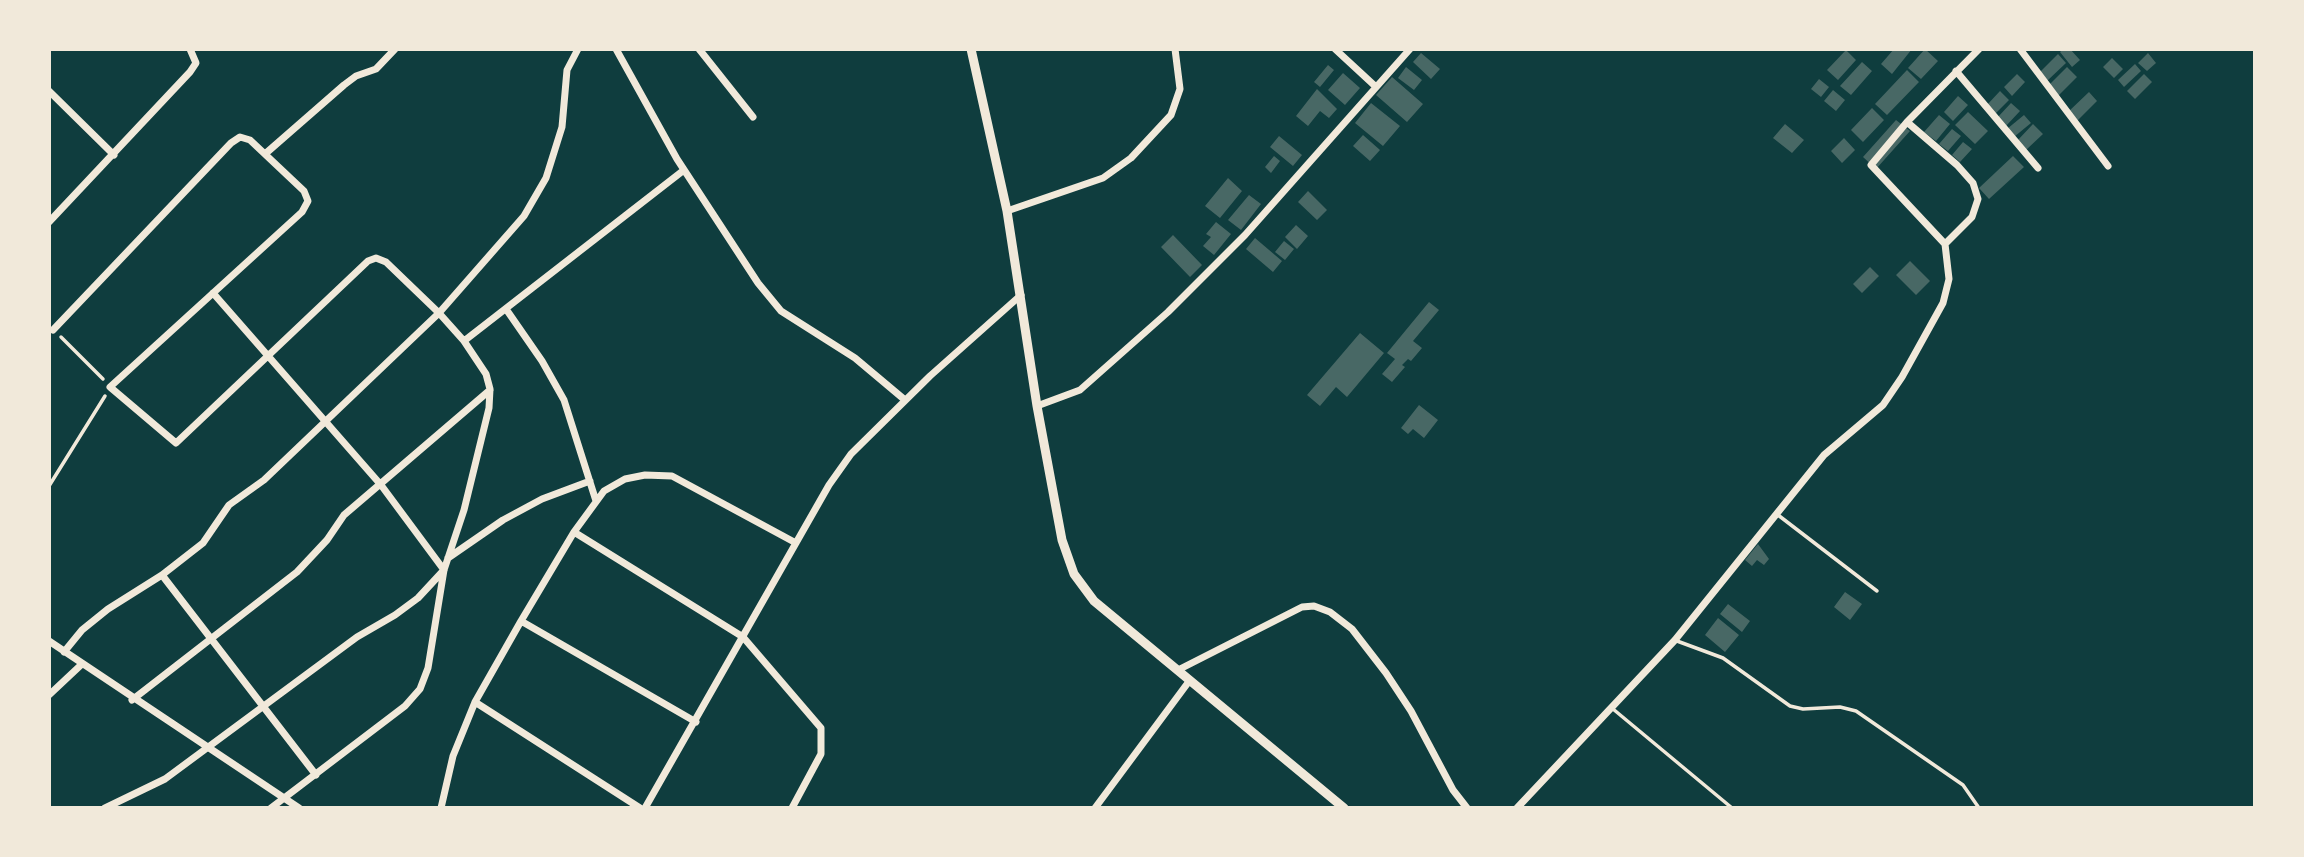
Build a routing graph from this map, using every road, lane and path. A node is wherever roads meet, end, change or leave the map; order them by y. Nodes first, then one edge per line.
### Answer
1 (190, 49) edge
2 (395, 49) edge
3 (578, 49) edge
4 (616, 49) edge
5 (699, 49) edge
6 (971, 49) edge
7 (1175, 49) edge
8 (1335, 49) edge
9 (1410, 49) edge
10 (1979, 49) edge
11 (2020, 49) edge
12 (1956, 71) junction
13 (1376, 86) junction
14 (49, 91) edge
15 (753, 117) dead end
16 (1907, 122) junction
17 (265, 154) junction
18 (114, 155) junction
19 (2108, 166) dead end
20 (2038, 168) dead end
21 (684, 170) junction
22 (1007, 211) junction
23 (49, 222) edge
24 (1945, 244) junction
25 (213, 293) junction
26 (1022, 295) junction
27 (506, 309) junction
28 (439, 313) junction
29 (53, 330) joint
30 (464, 341) junction
31 (267, 356) junction
32 (110, 387) junction
33 (491, 389) junction
34 (905, 400) junction
35 (1037, 405) junction
36 (325, 422) junction
37 (590, 481) junction
38 (381, 485) junction
39 (49, 486) edge
40 (596, 501) junction
41 (1778, 514) junction
42 (574, 532) junction
43 (796, 542) junction
44 (448, 558) junction
45 (444, 570) junction
46 (162, 575) junction
47 (1877, 591) dead end
48 (521, 621) junction
49 (743, 637) junction
50 (211, 638) junction
51 (1675, 640) junction
52 (49, 641) edge
53 (64, 652) junction
54 (82, 664) junction
55 (1178, 670) junction
56 (1190, 680) junction
57 (49, 695) edge
58 (132, 700) junction
59 (475, 702) junction
60 (265, 706) junction
61 (1611, 708) junction
62 (696, 722) junction
63 (208, 748) junction
64 (316, 775) junction
65 (284, 797) junction
66 (105, 808) edge
67 (271, 808) edge
68 (299, 808) edge
69 (441, 808) edge
70 (643, 808) edge
71 (792, 808) edge
72 (1095, 808) edge
73 (1344, 808) edge
74 (1467, 808) edge
75 (1517, 808) edge
76 (1732, 808) edge
77 (1979, 808) edge

1 - 18 street
2 - 17 street
3 - 28 street
4 - 21 street
5 - 15 street
6 - 22 street
7 - 22 street
8 - 13 street
9 - 13 street
10 - 12 street
11 - 19 street
12 - 16 street
12 - 20 street
13 - 35 street
14 - 18 street
16 - 24 street
16 - 24 street
17 - 25 street
17 - 29 street
18 - 23 street
21 - 27 street
21 - 34 street
22 - 26 street
24 - 41 street
25 - 31 street
25 - 32 street
26 - 34 street
26 - 35 street
27 - 30 street
27 - 37 street
28 - 30 street
28 - 31 street
28 - 36 street
29 - 32 path
30 - 33 street
31 - 32 street
31 - 36 street
32 - 39 path
33 - 38 street
33 - 44 street
34 - 43 street
35 - 55 street
36 - 38 street
36 - 46 street
37 - 40 street
37 - 44 street
38 - 45 street
38 - 50 street
40 - 42 street
40 - 43 street
41 - 47 lane
41 - 51 street
42 - 48 street
42 - 49 street
43 - 49 street
44 - 45 street
45 - 60 street
45 - 64 street
46 - 50 street
46 - 53 street
48 - 59 street
48 - 62 street
49 - 62 street
49 - 71 street
50 - 58 street
50 - 60 street
51 - 61 street
51 - 77 lane
52 - 53 street
53 - 54 street
54 - 57 street
54 - 58 street
55 - 56 street
55 - 74 street
56 - 72 street
56 - 73 street
58 - 63 street
59 - 69 street
59 - 70 street
60 - 63 street
60 - 64 street
61 - 75 street
61 - 76 lane
62 - 70 street
63 - 65 street
63 - 66 street
64 - 65 street
65 - 67 street
65 - 68 street

